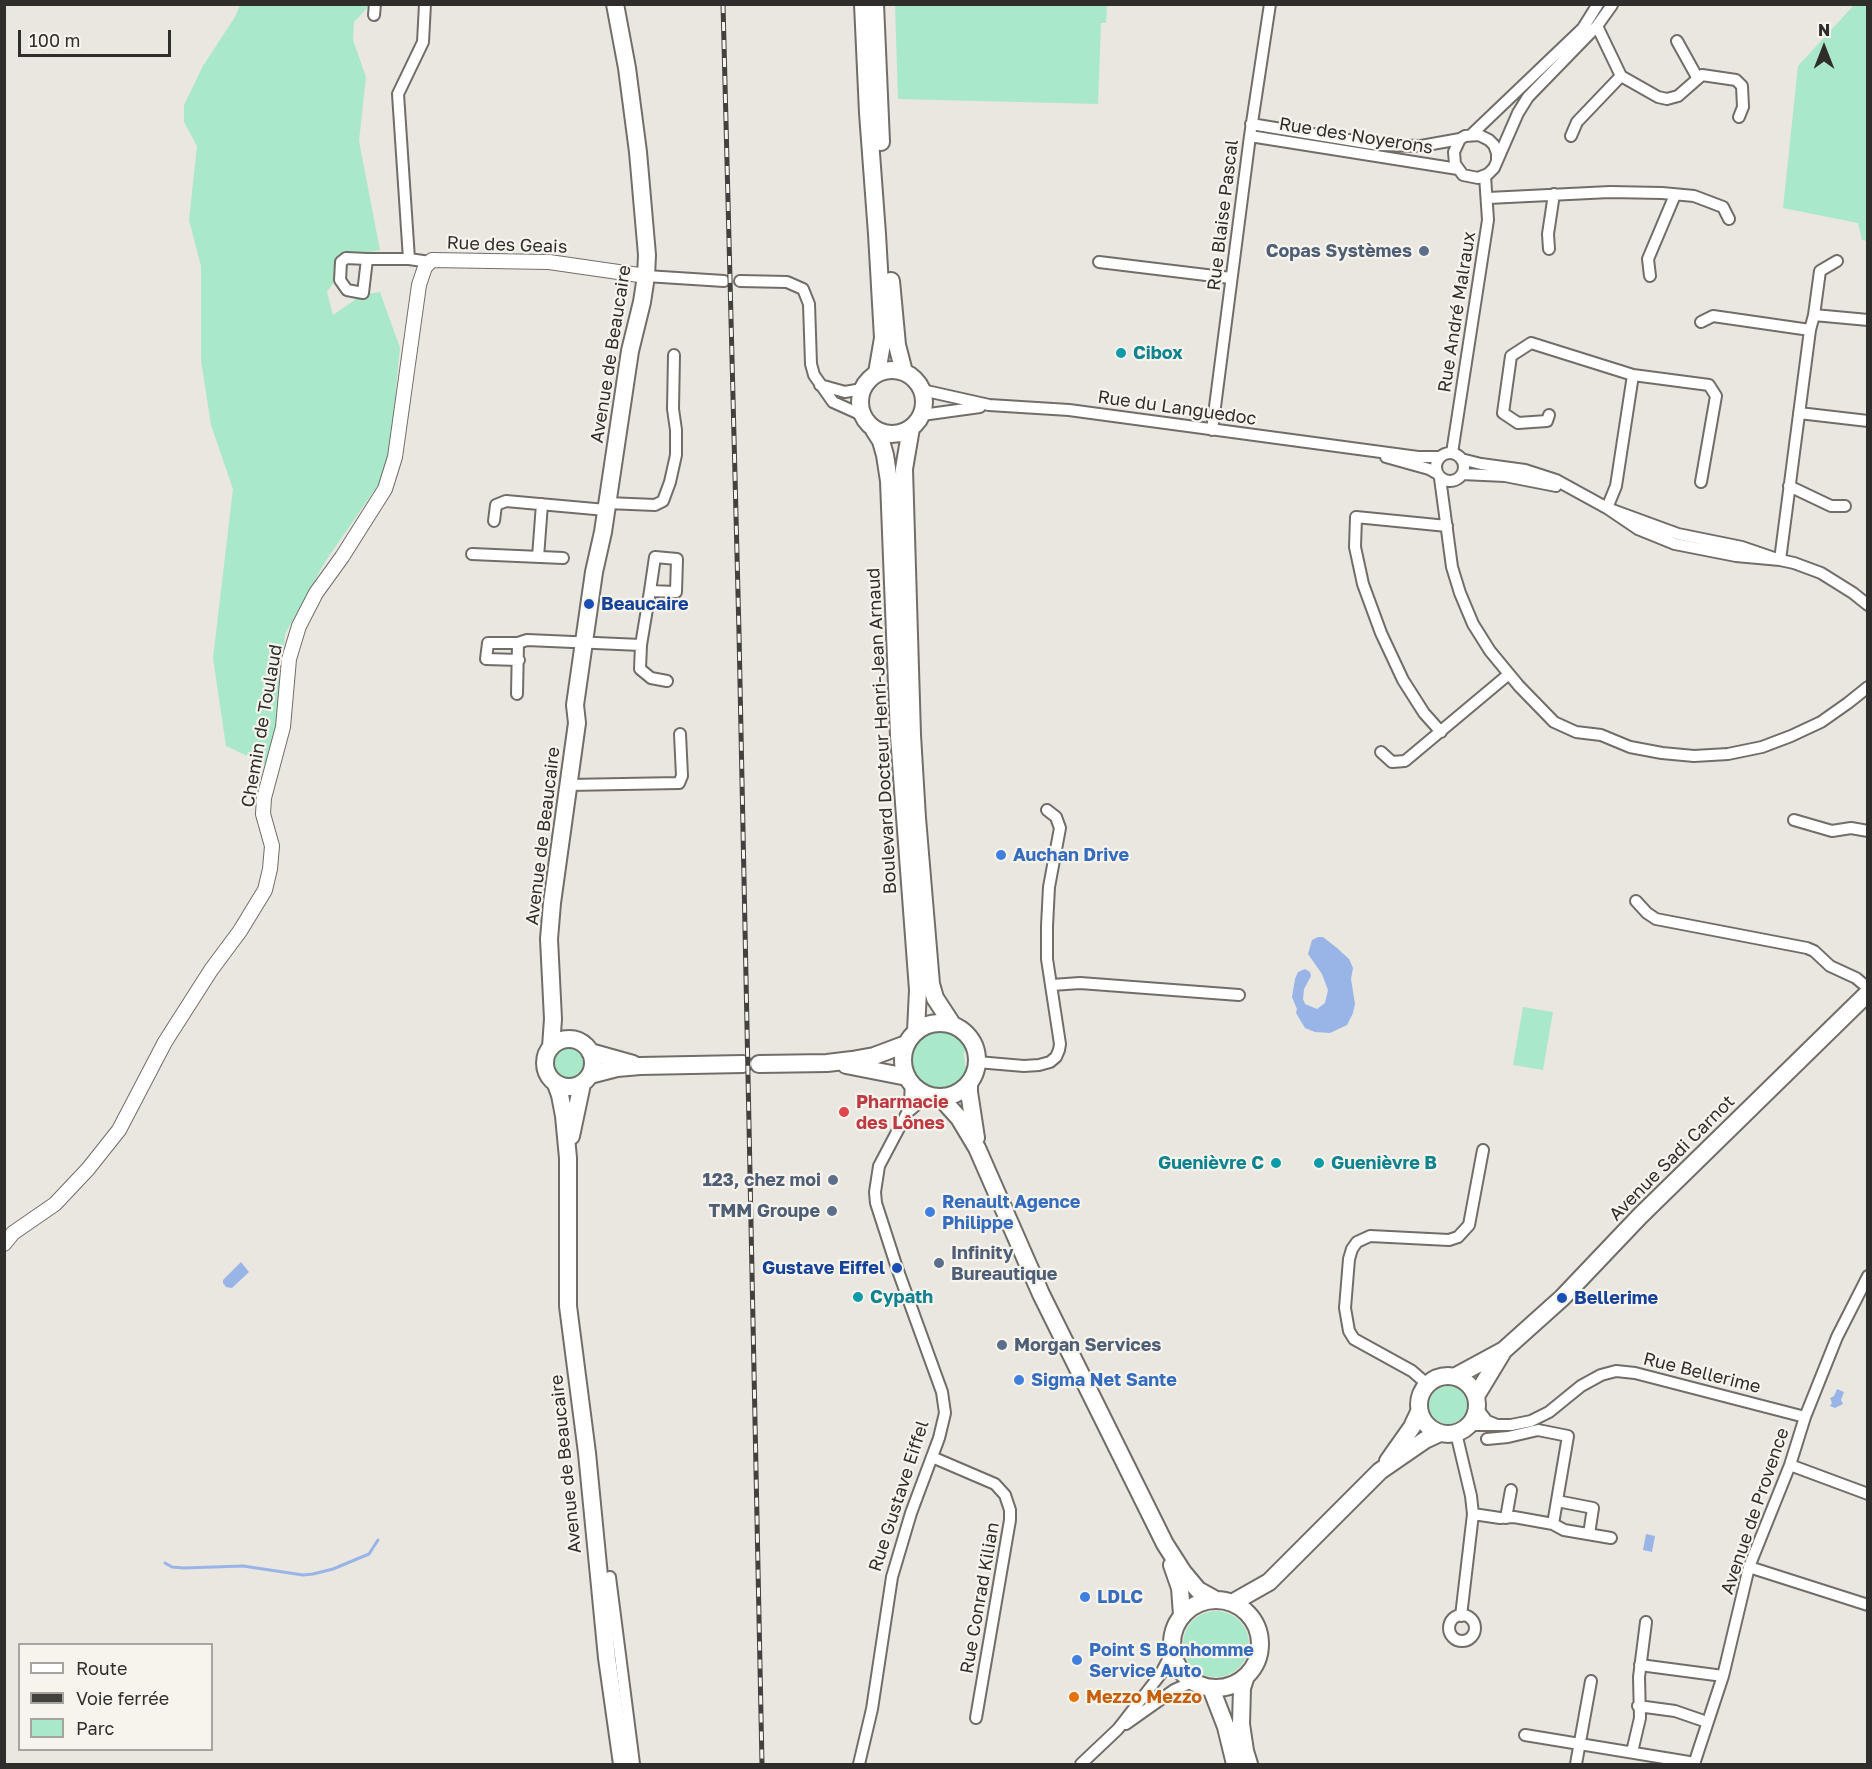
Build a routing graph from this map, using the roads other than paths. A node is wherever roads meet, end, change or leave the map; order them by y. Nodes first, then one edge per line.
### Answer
1 (424, 4) edge
2 (615, 4) edge
3 (863, 4) edge
4 (875, 4) edge
5 (1270, 4) edge
6 (1598, 4) edge
7 (1612, 5) edge
8 (1597, 26) junction
9 (1677, 41) dead end
10 (1621, 76) junction
11 (1697, 77) junction
12 (1739, 117) dead end
13 (1251, 124) junction
14 (1472, 134) junction
15 (1250, 136) junction
16 (1571, 136) dead end
17 (1460, 139) junction
18 (1497, 161) junction
19 (1458, 170) junction
20 (1485, 176) junction
21 (1554, 194) junction
22 (1675, 195) junction
23 (1488, 198) junction
24 (1729, 219) dead end
25 (1549, 249) dead end
26 (367, 259) dead end
27 (409, 259) junction
28 (1837, 261) dead end
29 (430, 262) junction
30 (1099, 262) dead end
31 (646, 276) junction
32 (1650, 276) dead end
33 (1232, 278) junction
34 (724, 281) dead end
35 (740, 281) dead end
36 (1814, 315) junction
37 (1868, 320) edge
38 (1701, 322) dead end
39 (1810, 330) junction
40 (674, 355) dead end
41 (904, 372) junction
42 (877, 374) junction
43 (1633, 375) junction
44 (820, 385) junction
45 (862, 389) junction
46 (922, 390) junction
47 (989, 405) junction
48 (1799, 412) junction
49 (1549, 415) dead end
50 (862, 416) junction
51 (1868, 421) edge
52 (916, 422) junction
53 (874, 430) junction
54 (1212, 430) junction
55 (1360, 449) junction
56 (1456, 456) junction
57 (1440, 457) junction
58 (1438, 476) junction
59 (1458, 478) junction
60 (1701, 482) dead end
61 (1789, 486) junction
62 (1574, 491) junction
63 (542, 504) junction
64 (607, 506) junction
65 (1845, 507) dead end
66 (1607, 508) junction
67 (1447, 520) junction
68 (494, 521) dead end
69 (472, 554) dead end
70 (538, 557) junction
71 (563, 558) dead end
72 (1780, 560) junction
73 (650, 591) dead end
74 (1868, 605) edge
75 (518, 643) junction
76 (589, 644) junction
77 (641, 645) junction
78 (519, 660) junction
79 (1509, 674) junction
80 (667, 681) dead end
81 (1868, 687) edge
82 (517, 694) dead end
83 (1441, 732) junction
84 (680, 734) dead end
85 (1381, 752) dead end
86 (568, 785) junction
87 (1047, 810) dead end
88 (1794, 820) dead end
89 (1868, 831) edge
90 (1635, 901) dead end
91 (1052, 985) junction
92 (1868, 988) edge
93 (552, 990) junction
94 (1868, 993) edge
95 (1239, 995) dead end
96 (952, 1024) junction
97 (911, 1037) junction
98 (575, 1040) junction
99 (551, 1047) junction
100 (590, 1052) junction
101 (977, 1062) junction
102 (827, 1063) junction
103 (640, 1066) junction
104 (586, 1079) junction
105 (909, 1080) junction
106 (969, 1083) junction
107 (556, 1084) junction
108 (934, 1096) junction
109 (907, 1113) junction
110 (977, 1148) junction
111 (1483, 1150) dead end
112 (568, 1158) junction
113 (4, 1244) edge
114 (1868, 1276) edge
115 (1504, 1350) junction
116 (1456, 1376) junction
117 (1427, 1384) junction
118 (1477, 1402) junction
119 (1419, 1412) junction
120 (1805, 1417) junction
121 (1497, 1425) junction
122 (1455, 1430) junction
123 (1487, 1439) dead end
124 (932, 1457) junction
125 (1790, 1465) junction
126 (1380, 1472) junction
127 (1511, 1490) dead end
128 (1868, 1494) edge
129 (1557, 1501) junction
130 (1473, 1514) junction
131 (1506, 1518) junction
132 (1553, 1524) junction
133 (1589, 1534) junction
134 (1611, 1538) dead end
135 (1166, 1544) junction
136 (1749, 1567) junction
137 (610, 1577) dead end
138 (1269, 1582) junction
139 (1224, 1601) junction
140 (1868, 1605) edge
141 (1182, 1615) junction
142 (1461, 1616) dead end
143 (1254, 1622) junction
144 (1646, 1622) dead end
145 (1172, 1652) junction
146 (1640, 1665) junction
147 (1246, 1676) junction
148 (1723, 1676) junction
149 (1591, 1681) dead end
150 (1192, 1682) junction
151 (1211, 1688) junction
152 (1638, 1706) junction
153 (976, 1718) dead end
154 (1707, 1722) junction
155 (1118, 1729) junction
156 (1525, 1735) dead end
157 (1580, 1743) junction
158 (1632, 1752) junction
159 (622, 1764) edge
160 (634, 1764) edge
161 (859, 1764) edge
162 (1081, 1764) edge
163 (1235, 1764) edge
164 (1249, 1764) edge
165 (1576, 1764) edge
166 (1694, 1764) edge

1 - 27 street
2 - 31 main road, Avenue de Beaucaire
3 - 42 main road
4 - 41 main road
5 - 13 street, Rue Blaise Pascal
6 - 14 street
7 - 8 street
8 - 10 street
8 - 18 street
9 - 11 street
10 - 11 street
10 - 16 street
11 - 12 street
13 - 15 street, Rue Blaise Pascal
13 - 17 street, Rue des Noyerons
14 - 17 street
14 - 18 street
15 - 19 street, Rue des Noyerons
15 - 33 street, Rue Blaise Pascal
17 - 19 street
18 - 20 street
19 - 20 street
20 - 23 street, Rue André Malraux
21 - 22 street
21 - 23 street
21 - 25 street
22 - 24 street
22 - 32 street
23 - 56 street, Rue André Malraux
26 - 27 street, Rue des Geais
27 - 29 street, Rue des Geais
28 - 36 street
29 - 31 street, Rue des Geais
29 - 113 street, Chemin de Toulaud
30 - 33 street
31 - 34 street
31 - 64 main road, Avenue de Beaucaire
33 - 54 street, Rue Blaise Pascal
35 - 44 street
36 - 37 street
36 - 39 street
38 - 39 street
39 - 48 street
40 - 64 street
41 - 42 main road
41 - 46 main road
42 - 45 main road
43 - 49 street
43 - 60 street
43 - 66 street
44 - 45 street
44 - 50 street
45 - 50 main road
46 - 47 street, Rue du Languedoc
46 - 52 main road
47 - 52 street, Rue du Languedoc
47 - 54 street, Rue du Languedoc
48 - 51 street
48 - 61 street
50 - 53 main road
52 - 53 main road
52 - 96 main road, Boulevard Docteur Henri-Jean Arnaud
53 - 97 main road, Boulevard Docteur Henri-Jean Arnaud
54 - 55 street, Rue du Languedoc
55 - 57 street, Rue du Languedoc
55 - 58 street, Rue du Languedoc
56 - 57 street
56 - 59 street
56 - 62 street
57 - 58 street
58 - 59 street
58 - 67 street
59 - 62 street
59 - 67 street
61 - 65 street
61 - 72 street
62 - 66 street
63 - 64 street
63 - 68 street
63 - 70 street
64 - 76 main road, Avenue de Beaucaire
66 - 72 street
67 - 79 street
67 - 83 street
69 - 70 street
70 - 71 street
72 - 74 street
73 - 77 street
75 - 76 street
75 - 78 street
75 - 78 street
76 - 77 street
76 - 86 main road, Avenue de Beaucaire
77 - 80 street
78 - 82 street
79 - 81 street
79 - 83 street
83 - 85 street
84 - 86 street
86 - 93 main road, Avenue de Beaucaire
87 - 91 street
88 - 89 street
90 - 92 street
91 - 95 street
91 - 101 street
93 - 98 main road, Avenue de Beaucaire
93 - 99 main road, Avenue de Beaucaire
94 - 115 main road, Avenue Sadi Carnot
96 - 97 main road
96 - 101 main road
97 - 102 main road
97 - 105 main road
98 - 99 main road
98 - 100 main road
99 - 107 main road
100 - 103 main road
100 - 104 main road
101 - 106 main road
102 - 103 main road
102 - 105 main road
103 - 104 main road
104 - 107 main road
104 - 112 main road, Avenue de Beaucaire
105 - 108 main road
105 - 109 street, Rue Gustave Eiffel
106 - 108 main road
106 - 110 main road
107 - 112 main road, Avenue de Beaucaire
108 - 109 street, Rue Gustave Eiffel
108 - 110 main road
109 - 124 street, Rue Gustave Eiffel
110 - 135 main road
111 - 117 street
112 - 159 main road, Avenue de Beaucaire
114 - 120 street, Avenue de Provence
115 - 116 main road, Avenue Sadi Carnot
115 - 118 main road, Avenue Sadi Carnot
116 - 117 main road
116 - 118 main road
117 - 119 main road
118 - 121 street
118 - 122 main road
119 - 122 main road
119 - 126 main road
120 - 121 street, Rue Bellerime
120 - 125 street, Avenue de Provence
121 - 122 street, Rue Bellerime
122 - 126 main road
122 - 130 street
123 - 129 street
124 - 153 street, Rue Conrad Kilian
124 - 161 street, Rue Gustave Eiffel
125 - 128 street
125 - 136 street, Avenue de Provence
126 - 138 main road
127 - 131 street
129 - 132 street
129 - 133 street
130 - 131 street
130 - 142 street
131 - 132 street
132 - 133 street
133 - 134 street
135 - 139 main road
135 - 141 main road
136 - 140 street
136 - 148 street, Avenue de Provence
137 - 160 street
138 - 139 main road
138 - 143 main road
139 - 141 main road
139 - 143 main road
141 - 145 main road
143 - 147 main road
144 - 146 street
145 - 150 main road
145 - 155 street
146 - 148 street
146 - 152 street
147 - 151 main road
147 - 164 main road
148 - 154 street, Avenue de Provence
149 - 157 street
150 - 151 main road
150 - 155 street
151 - 163 main road
152 - 154 street
152 - 158 street
154 - 166 street, Avenue de Provence
155 - 162 street
156 - 157 street
157 - 158 street
157 - 165 street
158 - 166 street

